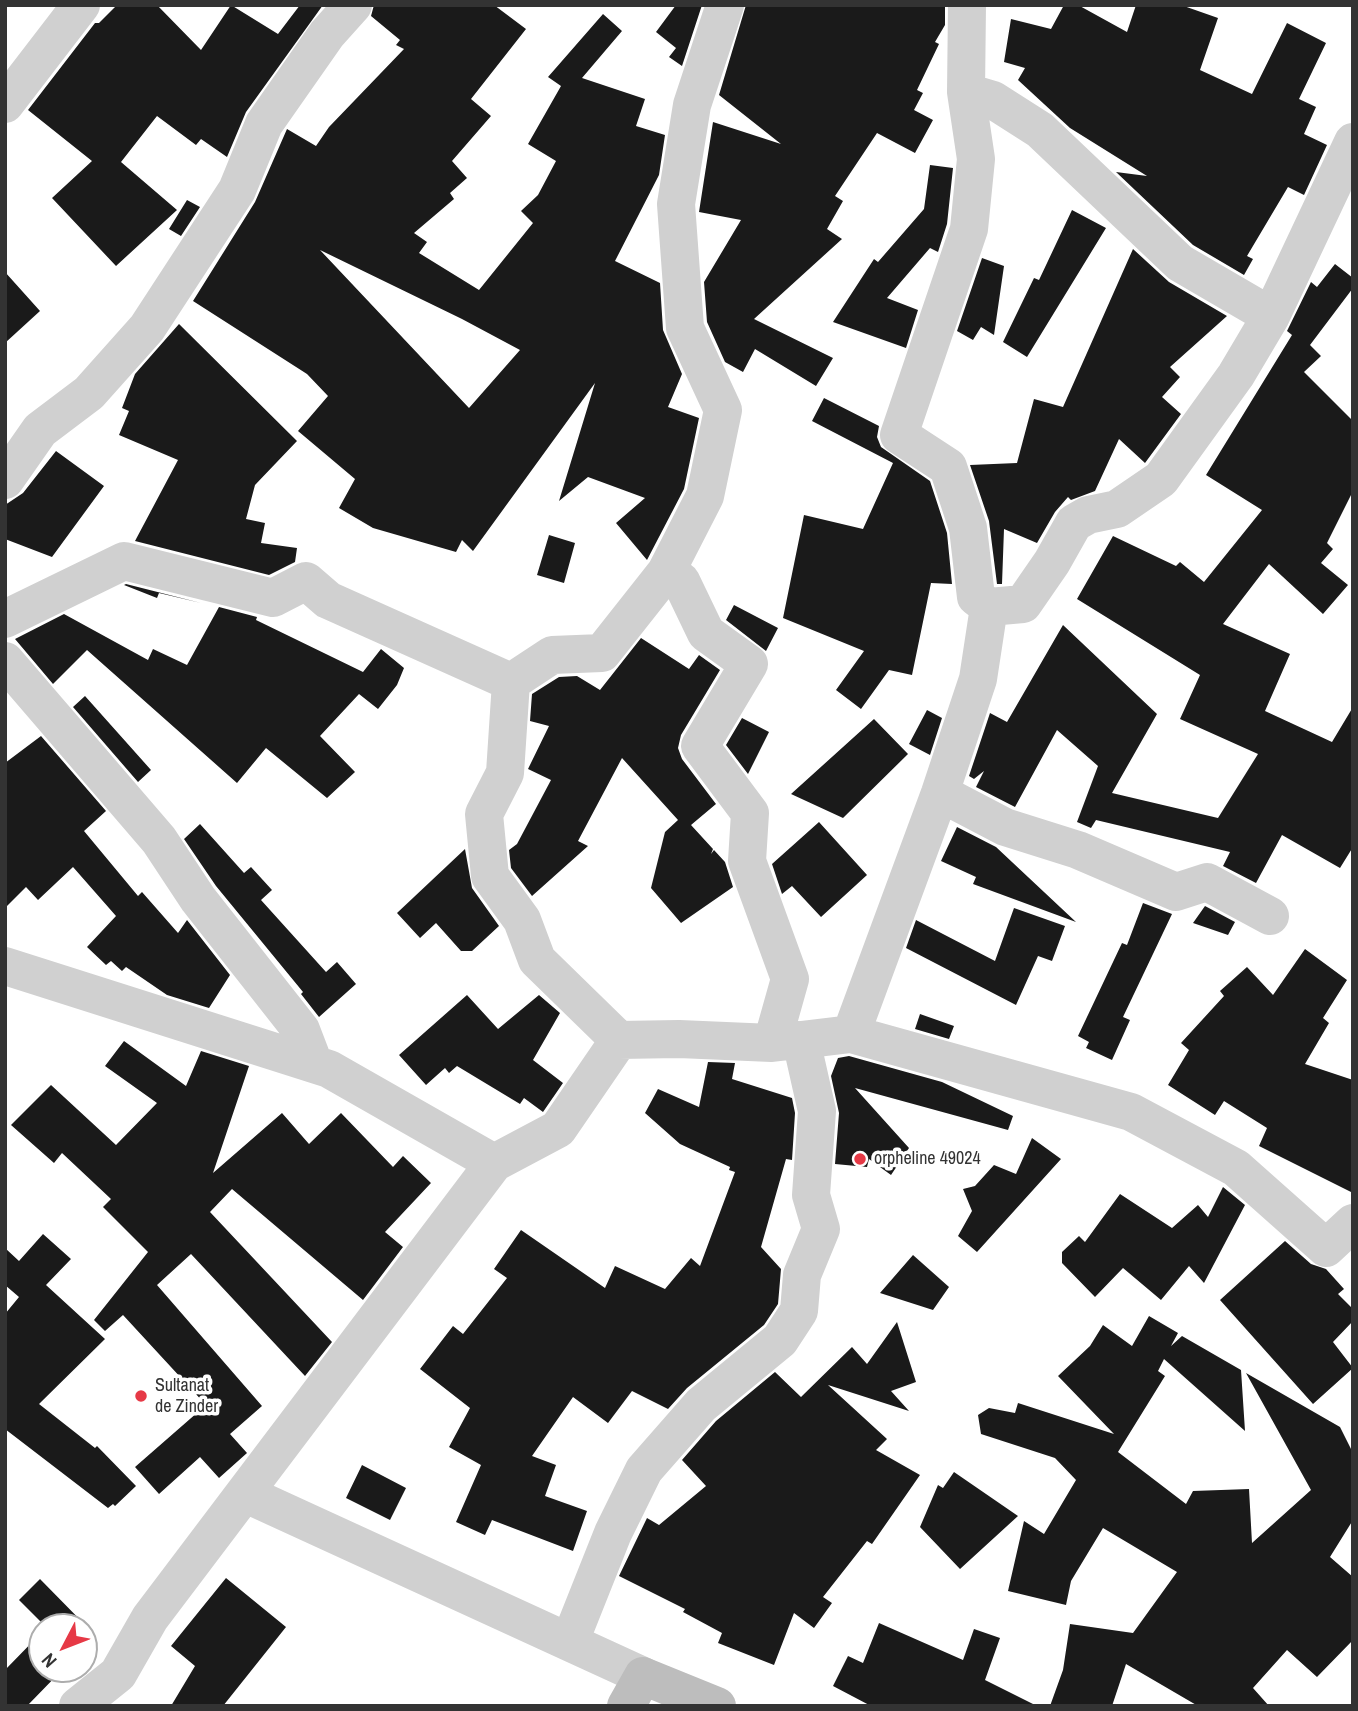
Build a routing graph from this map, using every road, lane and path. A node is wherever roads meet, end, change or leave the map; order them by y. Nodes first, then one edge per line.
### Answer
1 (81, 5) edge
2 (352, 5) edge
3 (725, 5) edge
4 (967, 5) edge
5 (966, 92) junction
6 (5, 104) edge
7 (1353, 142) edge
8 (1271, 316) junction
9 (5, 480) edge
10 (666, 572) junction
11 (989, 607) junction
12 (5, 620) edge
13 (5, 661) edge
14 (511, 682) junction
15 (940, 793) junction
16 (1270, 916) dead end
17 (5, 966) edge
18 (851, 1034) junction
19 (619, 1040) junction
20 (786, 1042) junction
21 (314, 1064) junction
22 (494, 1163) junction
23 (1353, 1223) edge
24 (246, 1494) junction
25 (570, 1641) junction
26 (634, 1691) edge
27 (78, 1706) edge
28 (717, 1706) edge

1 - 6 street
2 - 9 street
3 - 10 street
4 - 5 street
5 - 8 street
5 - 11 street
7 - 8 street
8 - 11 street
10 - 14 street
10 - 20 street
11 - 15 street
12 - 14 street
13 - 21 street
14 - 19 street
15 - 16 street
15 - 18 street
17 - 21 street
18 - 20 street
18 - 23 street
19 - 20 street
19 - 22 street
20 - 25 street
21 - 22 street
22 - 24 street
24 - 25 street
24 - 27 street
25 - 26 street
26 - 28 street

